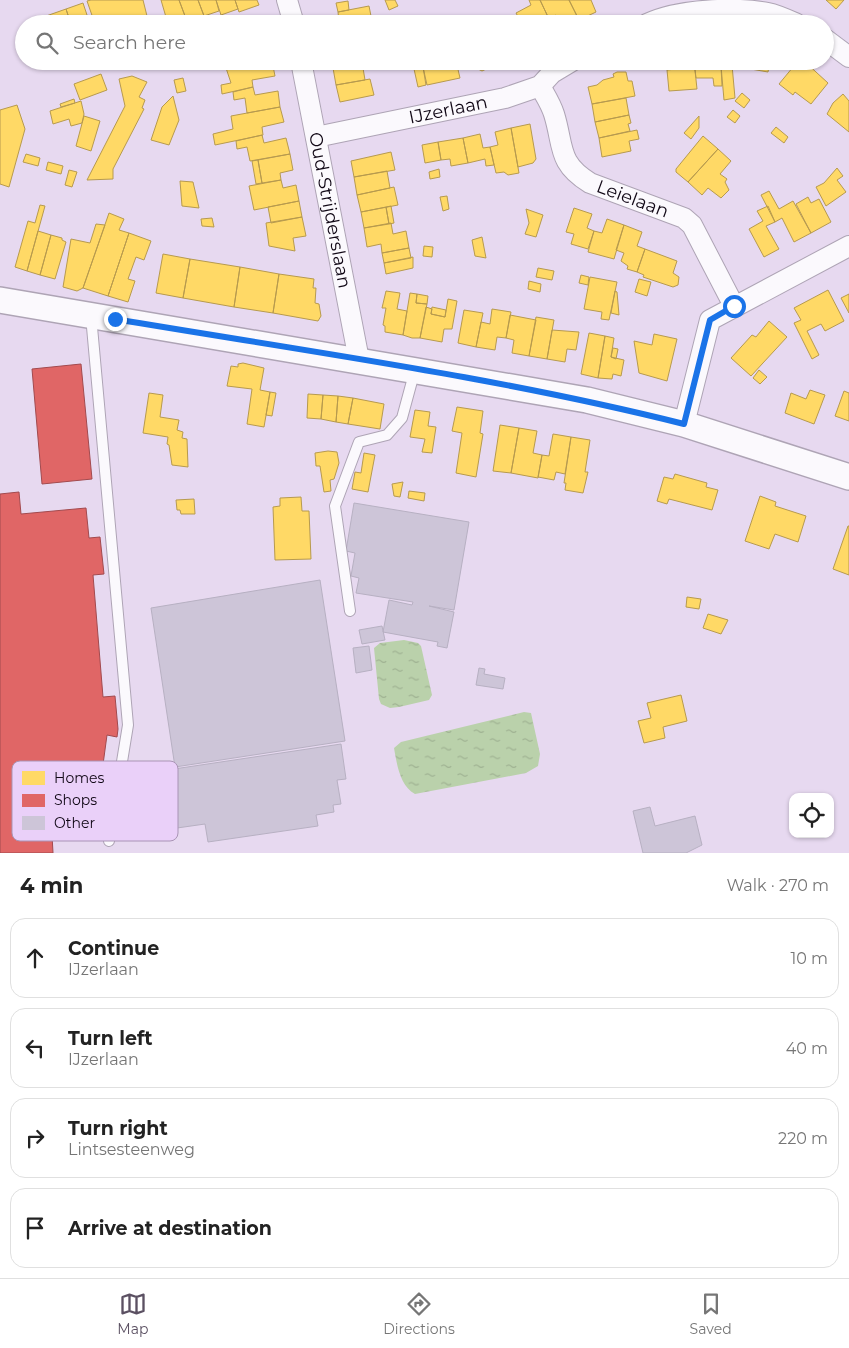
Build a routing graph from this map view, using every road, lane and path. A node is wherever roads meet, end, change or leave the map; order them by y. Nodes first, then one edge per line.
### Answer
1 (288, 0) edge
2 (292, 15) edge
3 (679, 15) edge
4 (773, 15) edge
5 (834, 46) edge
6 (849, 57) edge
7 (303, 70) edge
8 (557, 70) edge
9 (540, 86) junction
10 (316, 137) junction
11 (849, 246) edge
12 (0, 300) edge
13 (734, 306) junction
14 (91, 315) junction
15 (360, 360) junction
16 (415, 370) junction
17 (684, 424) junction
18 (849, 476) edge
19 (350, 611) dead end
20 (122, 761) edge

1 - 2 street
3 - 4 street
5 - 6 street
7 - 10 street, Oud-Strijderslaan
8 - 9 street, IJzerlaan
9 - 10 street, IJzerlaan
9 - 13 street, Leielaan
10 - 15 street, Oud-Strijderslaan
11 - 13 street
12 - 14 street
13 - 17 street
14 - 15 street
14 - 20 lane
15 - 16 street
16 - 17 street
16 - 19 lane
17 - 18 street

